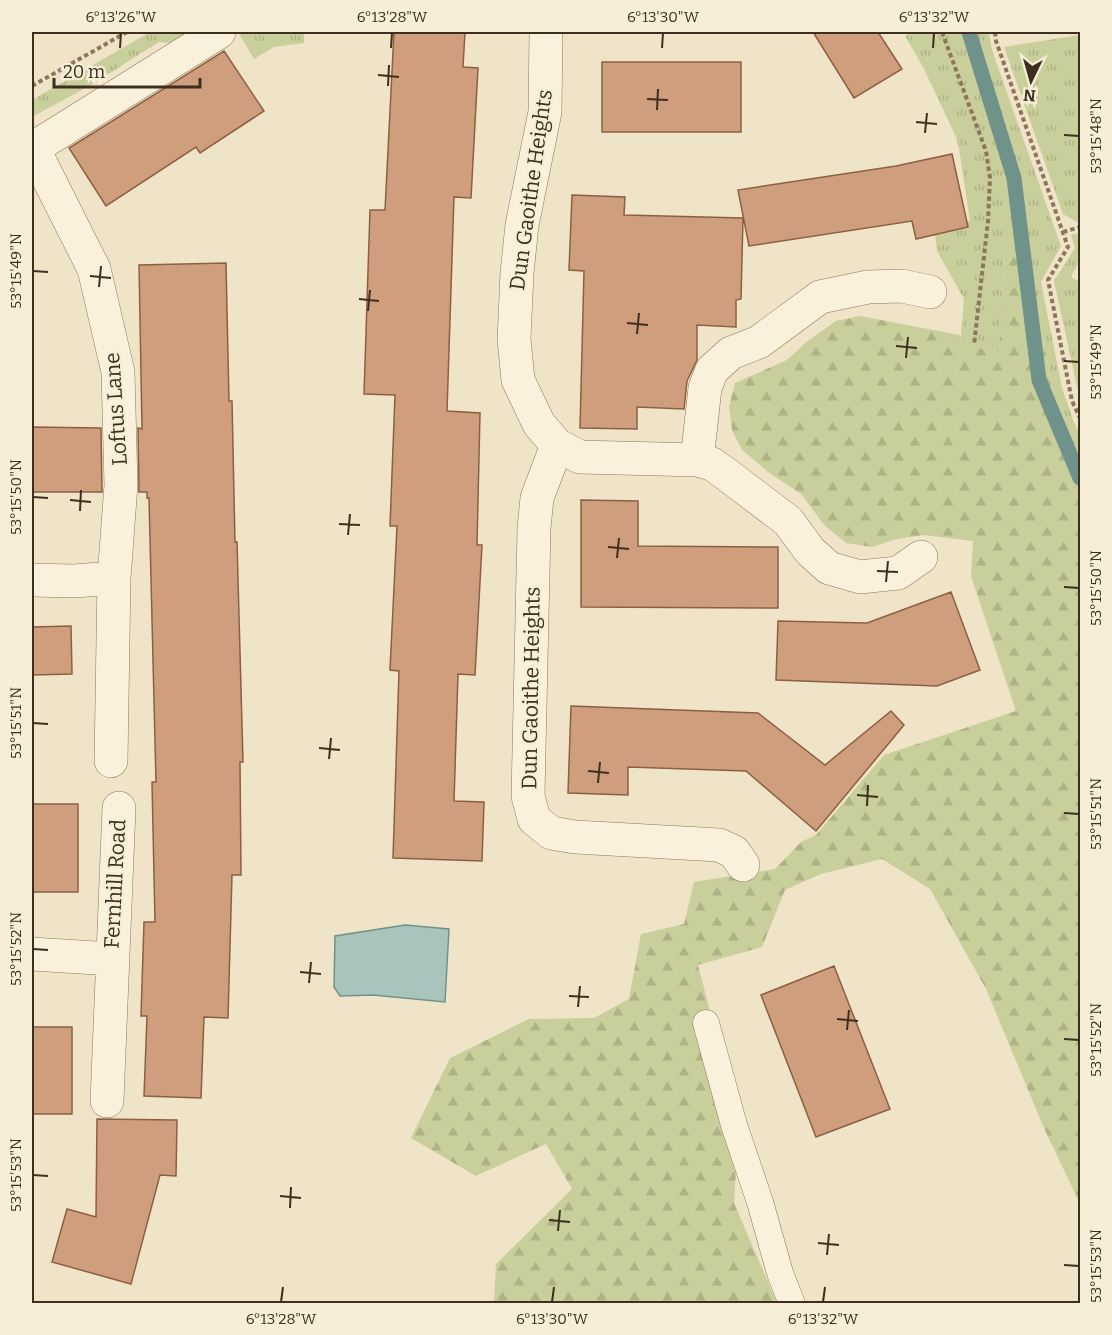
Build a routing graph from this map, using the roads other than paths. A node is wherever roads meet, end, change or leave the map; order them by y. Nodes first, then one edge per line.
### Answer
1 (219, 32) edge
2 (546, 32) edge
3 (32, 148) edge
4 (930, 292) dead end
5 (558, 445) junction
6 (697, 460) junction
7 (921, 557) dead end
8 (114, 578) junction
9 (32, 580) edge
10 (111, 761) dead end
11 (119, 808) dead end
12 (743, 865) dead end
13 (32, 954) edge
14 (112, 959) junction
15 (706, 1023) dead end
16 (106, 1101) dead end
17 (792, 1304) edge

1 - 3 street, Loftus Lane
2 - 5 street, Dun Gaoithe Heights
3 - 8 street, Loftus Lane
4 - 6 street
5 - 6 street, Dun Gaoithe Heights
5 - 12 street, Dun Gaoithe Heights
6 - 7 street, Dun Gaoithe Heights
8 - 9 street
8 - 10 street, Loftus Lane
11 - 14 street, Fernhill Road
13 - 14 street, Fernhill Road
14 - 16 street, Fernhill Road
15 - 17 lane

